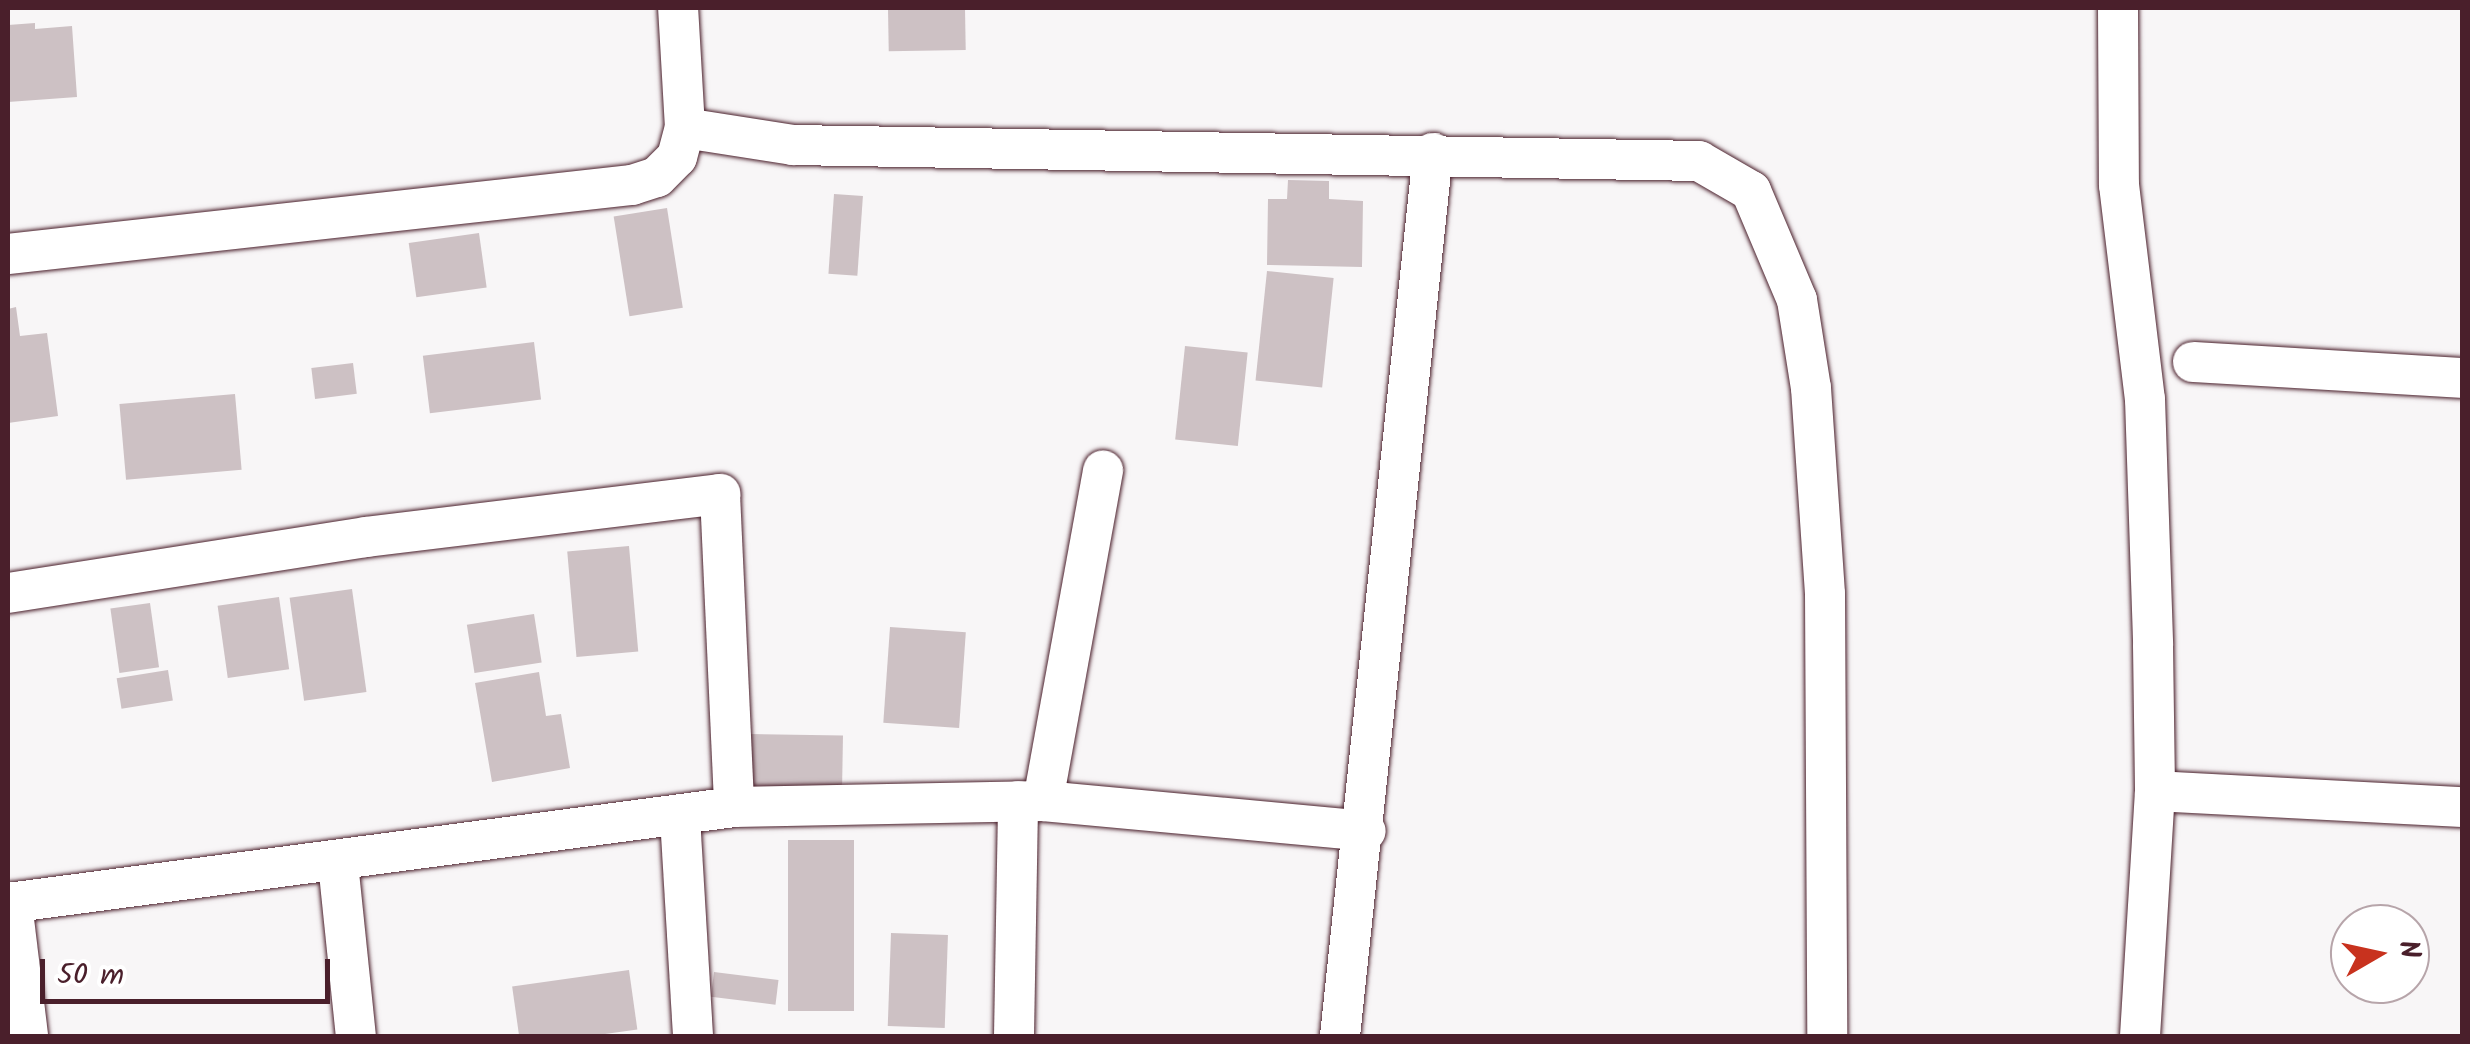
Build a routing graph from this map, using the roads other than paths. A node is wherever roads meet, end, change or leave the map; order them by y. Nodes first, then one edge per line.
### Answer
1 (678, 8) edge
2 (2118, 8) edge
3 (685, 128) junction
4 (1433, 153) junction
5 (8, 254) edge
6 (2193, 362) dead end
7 (2462, 378) edge
8 (1104, 470) dead end
9 (8, 594) edge
10 (2155, 790) junction
11 (1031, 802) junction
12 (734, 808) junction
13 (2462, 808) edge
14 (680, 817) junction
15 (1366, 831) junction
16 (338, 863) junction
17 (10, 903) edge
18 (28, 1036) edge
19 (356, 1036) edge
20 (692, 1036) edge
21 (1014, 1036) edge
22 (1340, 1036) edge
23 (1827, 1036) edge
24 (2140, 1036) edge

1 - 3 street
2 - 10 street
3 - 4 street
3 - 5 street
4 - 15 street
4 - 23 street
6 - 7 street
8 - 11 street
9 - 12 street
10 - 13 street
10 - 24 street
11 - 12 street
11 - 15 street
11 - 21 street
12 - 14 street
14 - 16 street
14 - 20 street
15 - 22 street
16 - 17 street
16 - 19 street
17 - 18 street

